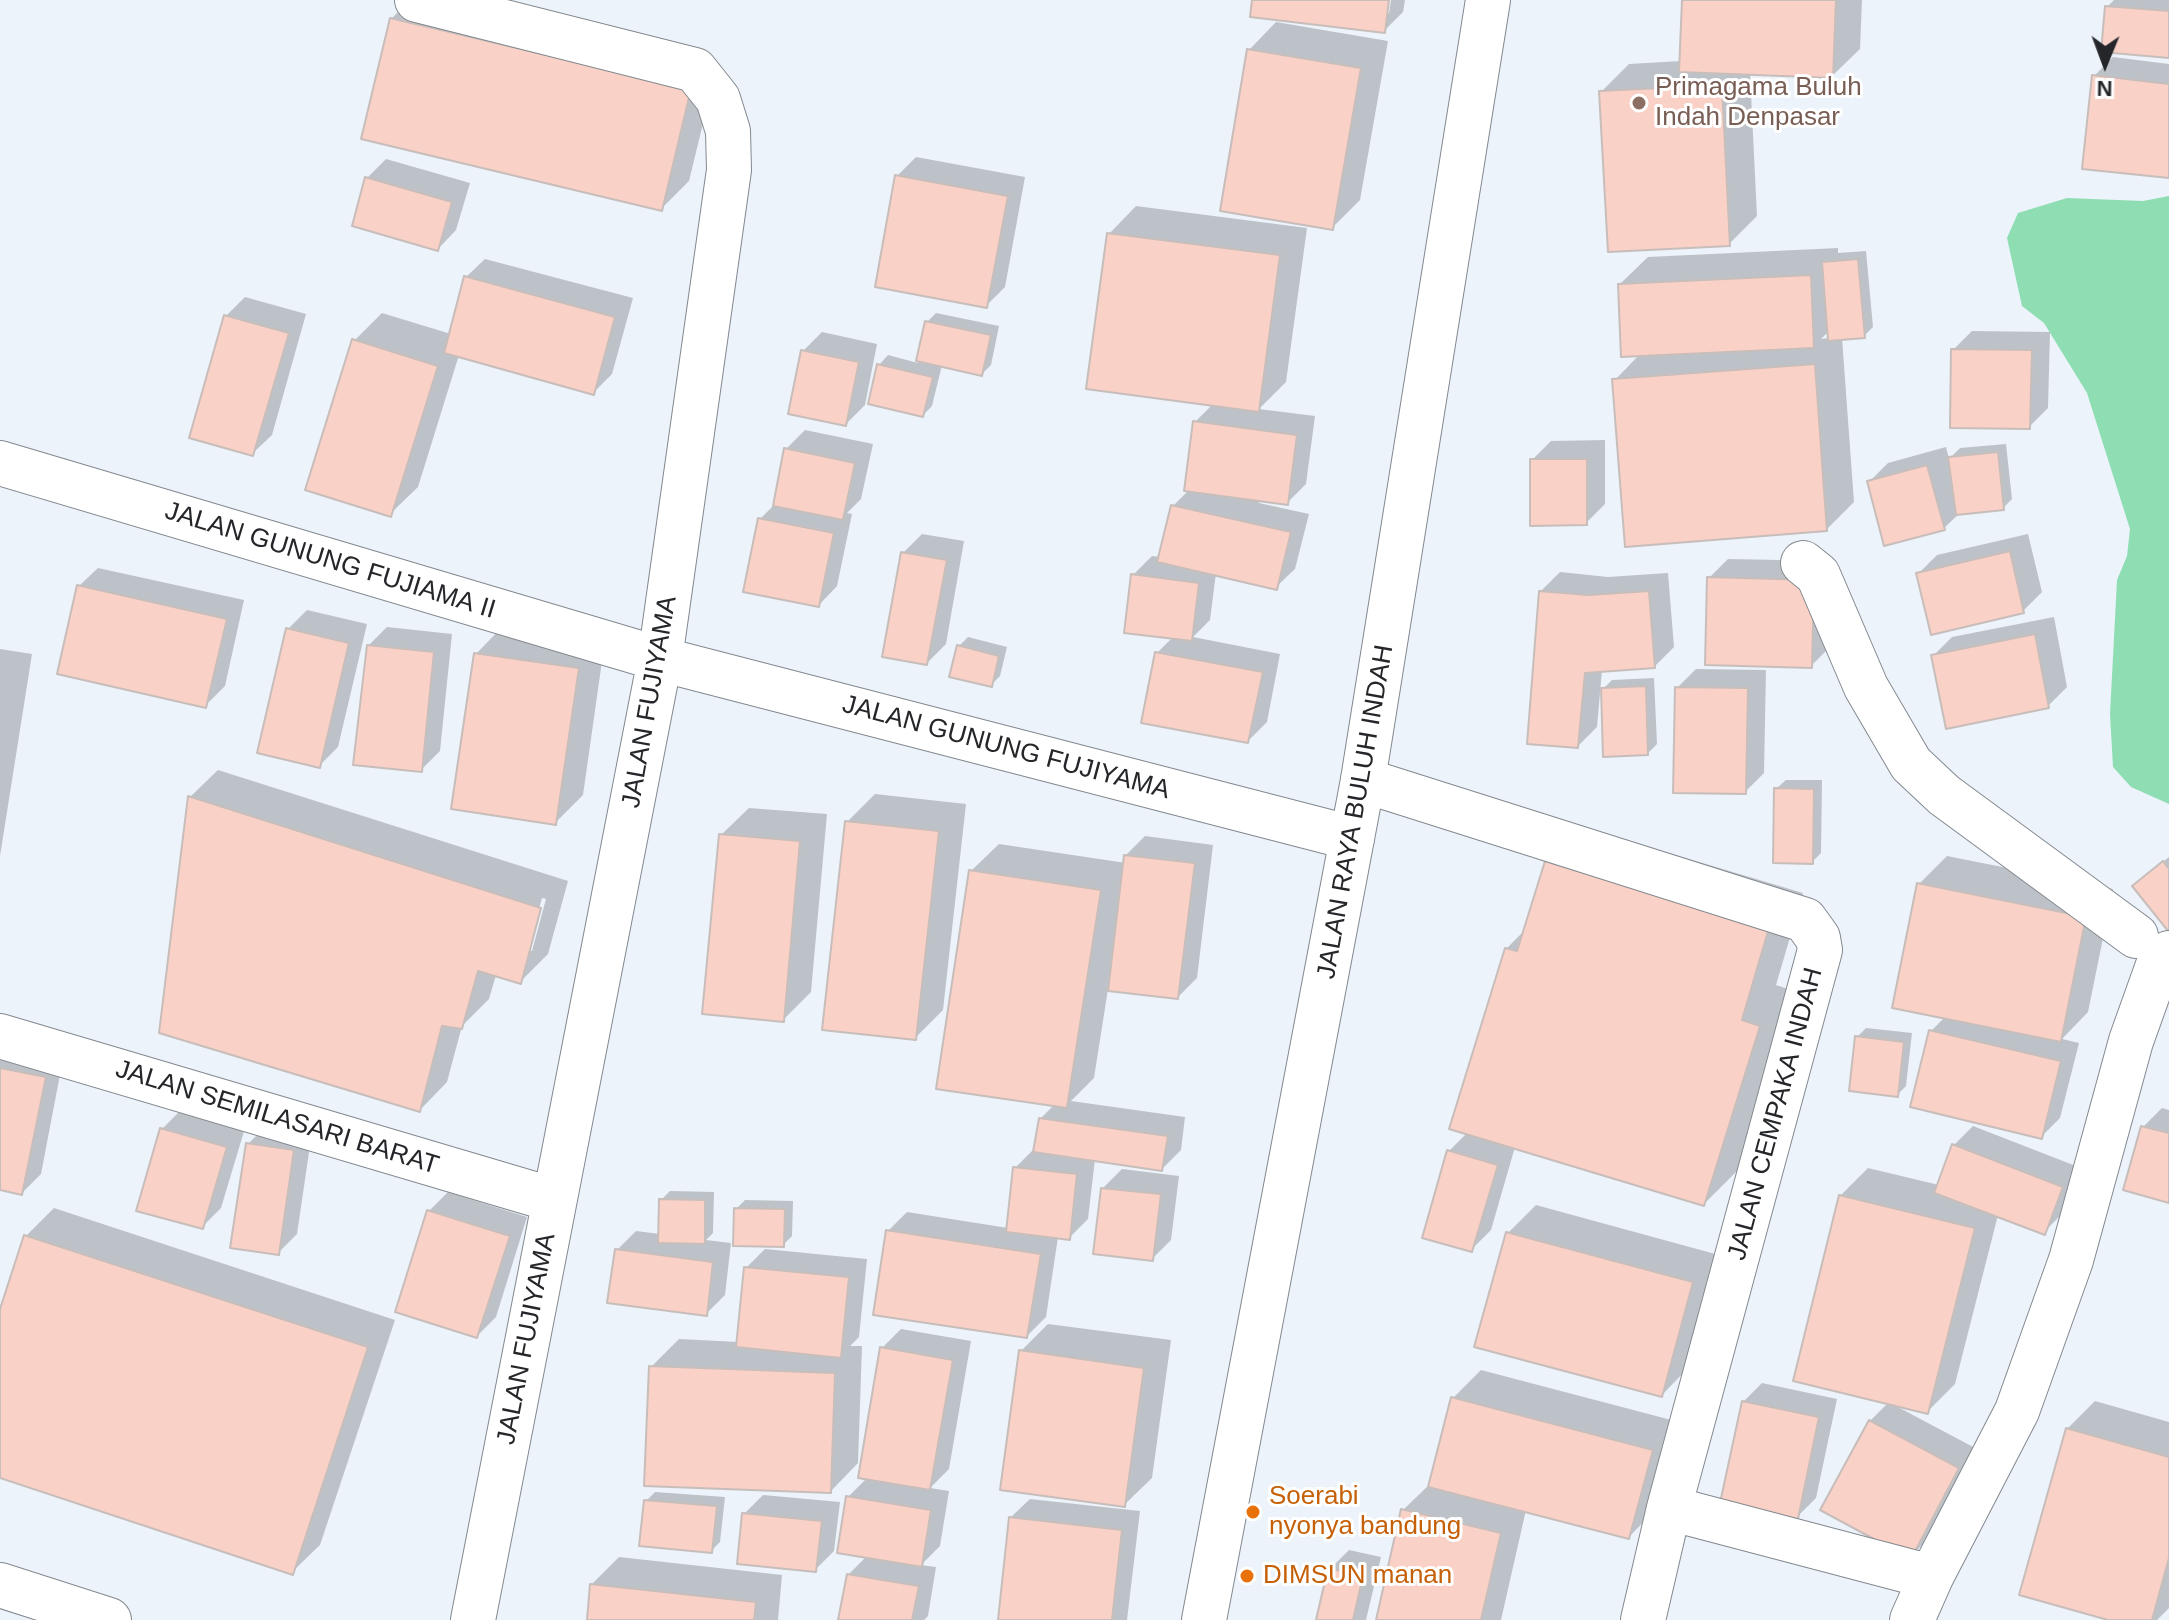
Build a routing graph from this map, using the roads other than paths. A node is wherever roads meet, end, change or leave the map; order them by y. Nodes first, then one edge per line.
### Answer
1 (417, 0) edge
2 (1488, 0) edge
3 (0, 463) edge
4 (1803, 563) dead end
5 (660, 659) junction
6 (1363, 780) junction
7 (1352, 838) junction
8 (2152, 945) edge
9 (0, 1036) edge
10 (554, 1200) junction
11 (1669, 1508) junction
12 (1931, 1577) junction
13 (0, 1585) edge
14 (109, 1620) edge
15 (473, 1620) edge
16 (1204, 1620) edge
17 (1643, 1620) edge
18 (1912, 1620) edge

1 - 5 main road, JALAN FUJIYAMA
2 - 6 main road, JALAN RAYA BULUH INDAH
3 - 5 main road, JALAN GUNUNG FUJIAMA II
4 - 8 main road
5 - 7 main road, JALAN GUNUNG FUJIYAMA
5 - 10 main road, JALAN FUJIYAMA
6 - 7 main road, JALAN RAYA BULUH INDAH
6 - 11 main road, JALAN CEMPAKA INDAH
7 - 16 main road, JALAN RAYA BULUH INDAH
8 - 12 main road
9 - 10 main road, JALAN SEMILASARI BARAT
10 - 15 main road, JALAN FUJIYAMA
11 - 12 main road
11 - 17 main road, JALAN CEMPAKA INDAH
12 - 18 main road
13 - 14 main road

